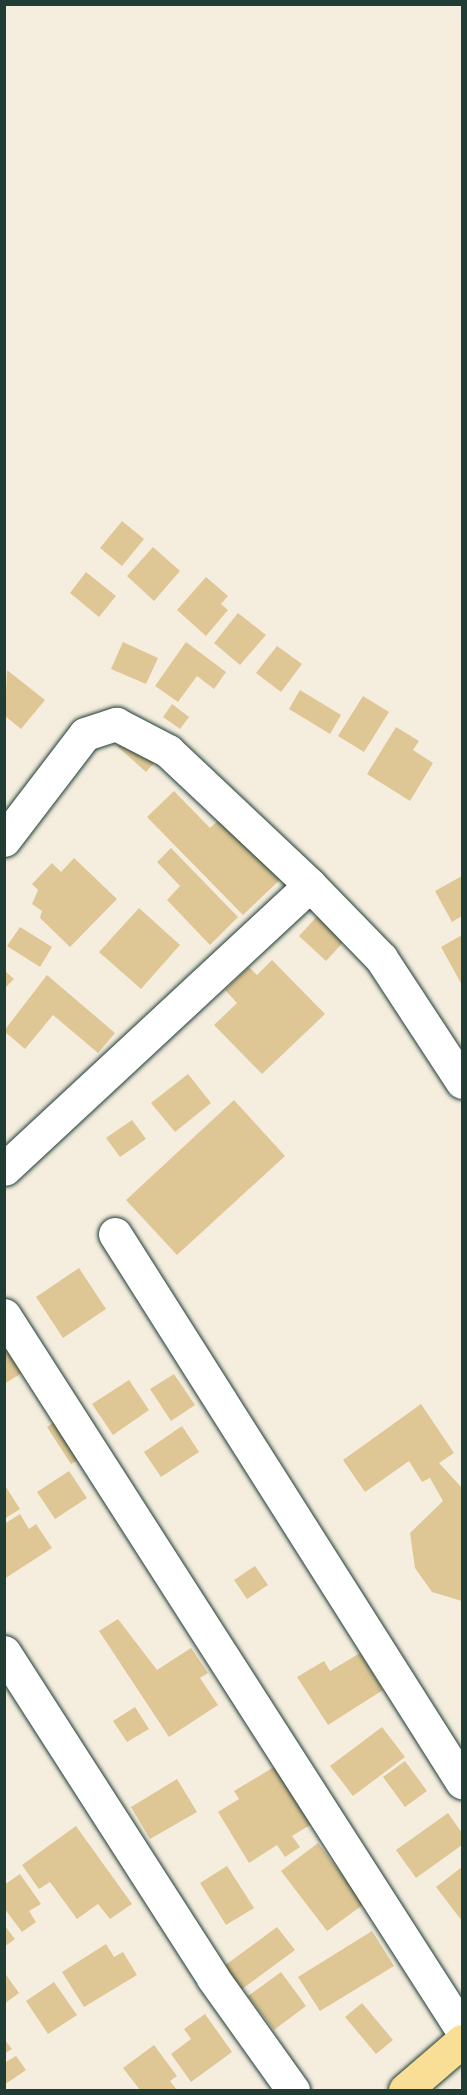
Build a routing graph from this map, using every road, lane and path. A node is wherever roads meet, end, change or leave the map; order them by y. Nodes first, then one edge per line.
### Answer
1 (4, 840) edge
2 (310, 885) junction
3 (462, 1082) edge
4 (4, 1169) edge
5 (115, 1234) dead end
6 (4, 1315) edge
7 (4, 1652) edge
8 (462, 1782) edge
9 (462, 2030) edge
10 (462, 2041) edge
11 (292, 2091) edge
12 (405, 2091) edge

1 - 2 street
2 - 3 street
2 - 4 street
5 - 8 street
6 - 9 street
7 - 11 street
10 - 12 main road

